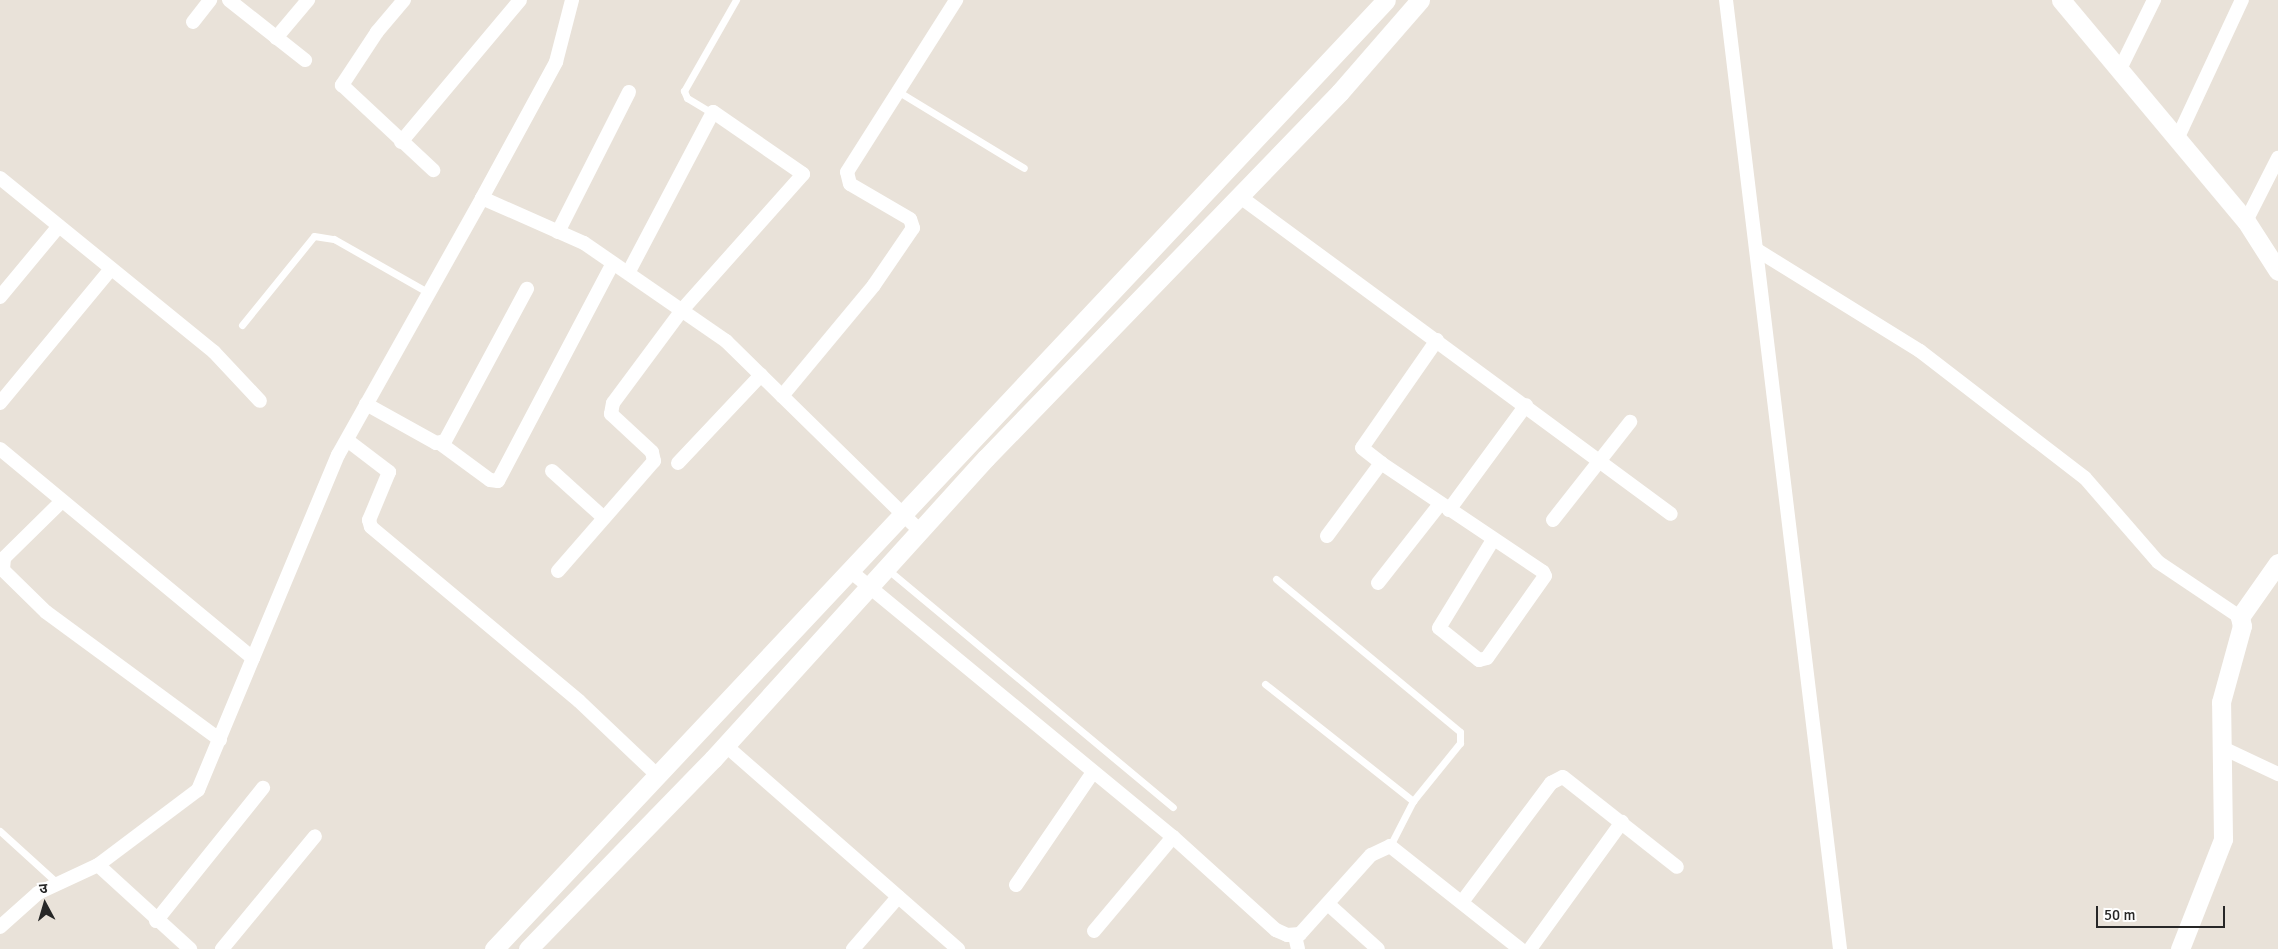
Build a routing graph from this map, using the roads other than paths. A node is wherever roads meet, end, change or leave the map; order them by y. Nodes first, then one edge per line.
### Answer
1 (210, 0) edge
2 (229, 0) edge
3 (308, 0) edge
4 (404, 0) edge
5 (520, 0) edge
6 (572, 0) edge
7 (736, 0) edge
8 (956, 0) edge
9 (1386, 0) edge
10 (1420, 0) edge
11 (1726, 0) edge
12 (2061, 0) edge
13 (2154, 0) edge
14 (2242, 0) edge
15 (193, 22) dead end
16 (276, 38) junction
17 (305, 60) dead end
18 (2121, 67) junction
19 (629, 92) dead end
20 (899, 92) junction
21 (712, 114) junction
22 (1272, 121) junction
23 (2178, 137) junction
24 (1293, 140) junction
25 (401, 142) junction
26 (2278, 158) edge
27 (1024, 168) dead end
28 (433, 170) dead end
29 (0, 178) edge
30 (1239, 196) junction
31 (482, 198) junction
32 (2246, 221) junction
33 (59, 226) junction
34 (558, 232) junction
35 (1757, 250) junction
36 (613, 263) junction
37 (111, 269) junction
38 (2278, 271) edge
39 (628, 273) junction
40 (527, 289) dead end
41 (429, 292) junction
42 (0, 297) edge
43 (682, 310) junction
44 (242, 325) dead end
45 (1437, 340) junction
46 (761, 375) junction
47 (782, 396) junction
48 (260, 400) dead end
49 (0, 403) edge
50 (366, 404) junction
51 (1526, 405) junction
52 (1630, 422) dead end
53 (346, 440) junction
54 (441, 444) junction
55 (0, 449) edge
56 (1601, 461) junction
57 (678, 463) dead end
58 (1381, 463) junction
59 (552, 471) dead end
60 (61, 502) junction
61 (1445, 507) junction
62 (1671, 514) dead end
63 (902, 515) junction
64 (604, 518) junction
65 (1553, 520) dead end
66 (920, 531) junction
67 (1327, 536) dead end
68 (1494, 540) junction
69 (2278, 563) edge
70 (886, 568) junction
71 (849, 570) junction
72 (558, 571) dead end
73 (1276, 579) dead end
74 (1378, 583) dead end
75 (870, 586) junction
76 (2240, 617) junction
77 (253, 658) junction
78 (1265, 684) dead end
79 (220, 740) junction
80 (725, 746) junction
81 (2225, 750) junction
82 (1093, 772) junction
83 (2278, 774) edge
84 (658, 776) junction
85 (263, 788) dead end
86 (1413, 801) junction
87 (1173, 806) dead end
88 (1622, 822) junction
89 (0, 831) edge
90 (315, 836) dead end
91 (1173, 837) junction
92 (1390, 846) junction
93 (98, 865) junction
94 (1678, 867) dead end
95 (56, 882) junction
96 (1016, 886) dead end
97 (898, 897) junction
98 (1462, 902) junction
99 (1328, 904) junction
100 (156, 921) junction
101 (0, 927) edge
102 (1094, 931) dead end
103 (500, 942) edge
104 (1296, 943) edge
105 (955, 948) edge
106 (190, 949) edge
107 (222, 949) edge
108 (522, 949) edge
109 (528, 949) edge
110 (853, 949) edge
111 (1378, 949) edge
112 (1520, 949) edge
113 (1530, 949) edge
114 (1840, 949) edge
115 (2180, 949) edge

1 - 15 street
2 - 16 street
3 - 16 street
4 - 25 street
5 - 25 street
6 - 31 street
7 - 21 lane
8 - 20 street
9 - 22 main road
10 - 24 main road
11 - 35 street
12 - 18 main road
13 - 18 street
14 - 23 street
16 - 17 street
18 - 23 main road
19 - 34 street
20 - 27 lane
20 - 47 street
21 - 39 street
21 - 43 street
22 - 24 main road
22 - 63 main road
23 - 32 main road
24 - 30 main road
25 - 28 street
26 - 32 street
29 - 33 street
30 - 45 street
30 - 66 main road
31 - 34 street
31 - 41 street
32 - 38 main road
33 - 37 street
33 - 42 street
34 - 36 street
35 - 76 street
35 - 114 street
36 - 39 street
36 - 54 street
37 - 48 street
37 - 49 street
39 - 43 street
40 - 54 street
41 - 44 lane
41 - 50 street
43 - 46 street
43 - 64 street
45 - 51 street
45 - 58 street
46 - 47 street
46 - 57 street
47 - 63 street
50 - 53 street
50 - 54 street
51 - 56 street
51 - 61 street
52 - 56 street
53 - 77 street
53 - 84 street
55 - 60 street
56 - 62 street
56 - 65 street
58 - 61 street
58 - 67 street
59 - 64 street
60 - 77 street
60 - 79 street
61 - 68 street
61 - 74 street
63 - 66 street
63 - 71 main road
64 - 72 street
66 - 70 main road
68 - 68 street
69 - 76 main road
70 - 75 main road
70 - 87 lane
71 - 75 street
71 - 84 main road
73 - 86 lane
75 - 80 main road
75 - 82 street
76 - 81 main road
77 - 79 street
78 - 86 lane
79 - 93 street
80 - 97 street
80 - 109 main road
81 - 83 street
81 - 115 main road
82 - 91 street
82 - 96 street
84 - 103 main road
85 - 100 street
86 - 92 lane
88 - 94 street
88 - 98 street
88 - 113 street
89 - 95 lane
90 - 107 street
91 - 102 street
91 - 104 street
92 - 98 street
92 - 99 street
93 - 95 street
93 - 100 street
95 - 101 street
97 - 105 street
97 - 110 street
98 - 112 street
99 - 104 street
99 - 111 street
100 - 106 street
103 - 108 main road

